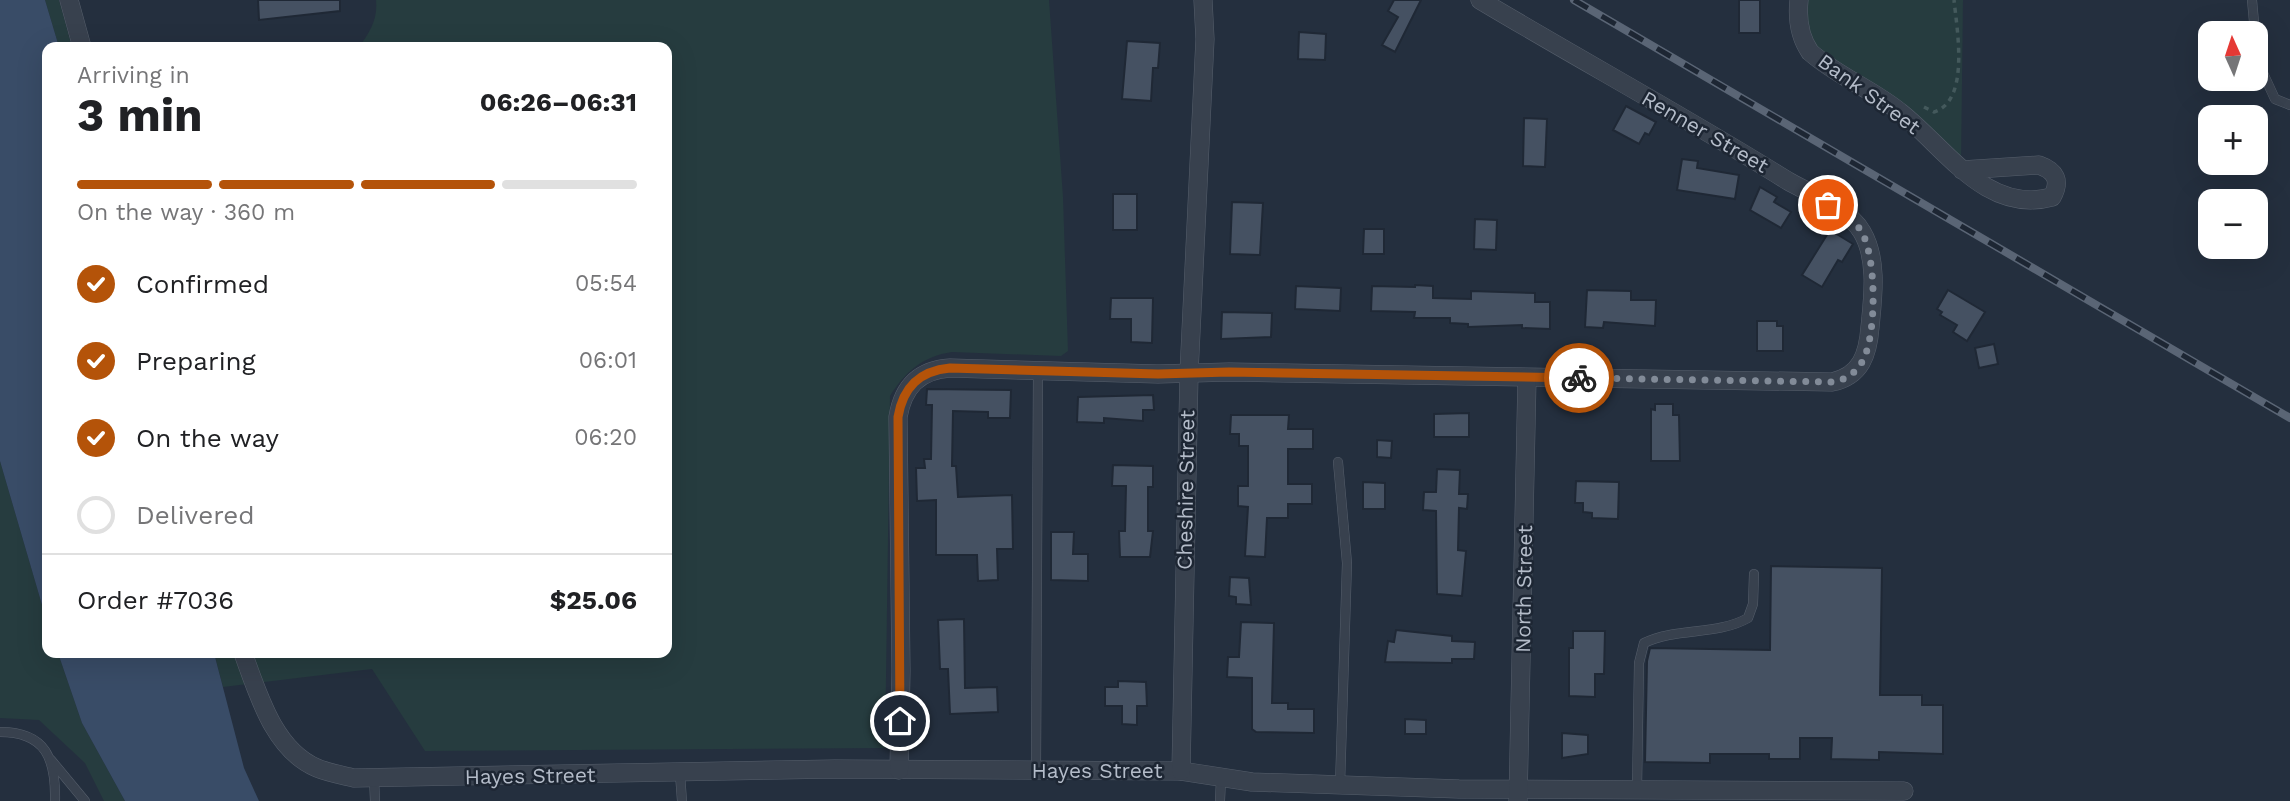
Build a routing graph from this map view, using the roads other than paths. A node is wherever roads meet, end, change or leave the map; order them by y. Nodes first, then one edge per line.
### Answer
1 (69, 0) edge
2 (1203, 0) edge
3 (1480, 0) edge
4 (1799, 0) edge
5 (2252, 0) edge
6 (2254, 21) edge
7 (81, 42) edge
8 (2268, 84) edge
9 (2290, 104) edge
10 (1962, 170) dead end
11 (1038, 370) junction
12 (1189, 373) junction
13 (1527, 378) junction
14 (1338, 462) dead end
15 (1754, 574) dead end
16 (245, 658) edge
17 (0, 732) edge
18 (49, 758) junction
19 (899, 770) junction
20 (1181, 771) junction
21 (1036, 772) junction
22 (680, 774) junction
23 (374, 778) junction
24 (1222, 779) junction
25 (1340, 785) junction
26 (1637, 790) junction
27 (1905, 791) dead end
28 (1519, 795) edge
29 (55, 801) edge
30 (85, 801) edge
31 (375, 801) edge
32 (682, 801) edge
33 (1220, 801) edge

1 - 7 street
2 - 12 street, Cheshire Street
3 - 13 street, Renner Street
4 - 10 street, Bank Street
5 - 6 lane
8 - 9 lane
11 - 12 street, Renner Street
11 - 19 street, Renner Street
11 - 21 lane
12 - 13 street, Renner Street
12 - 20 street, Cheshire Street
13 - 28 street, North Street
14 - 25 lane
15 - 26 lane
16 - 23 street, Hayes Street
17 - 18 lane
18 - 29 lane
18 - 30 lane
19 - 21 street, Hayes Street
19 - 22 street, Hayes Street
20 - 21 street, Hayes Street
20 - 24 street, Hayes Street
22 - 23 street, Hayes Street
22 - 32 lane
23 - 31 lane
24 - 25 street, Hayes Street
24 - 33 lane
25 - 28 street, Hayes Street
26 - 27 street, Hayes Street
26 - 28 street, Hayes Street

